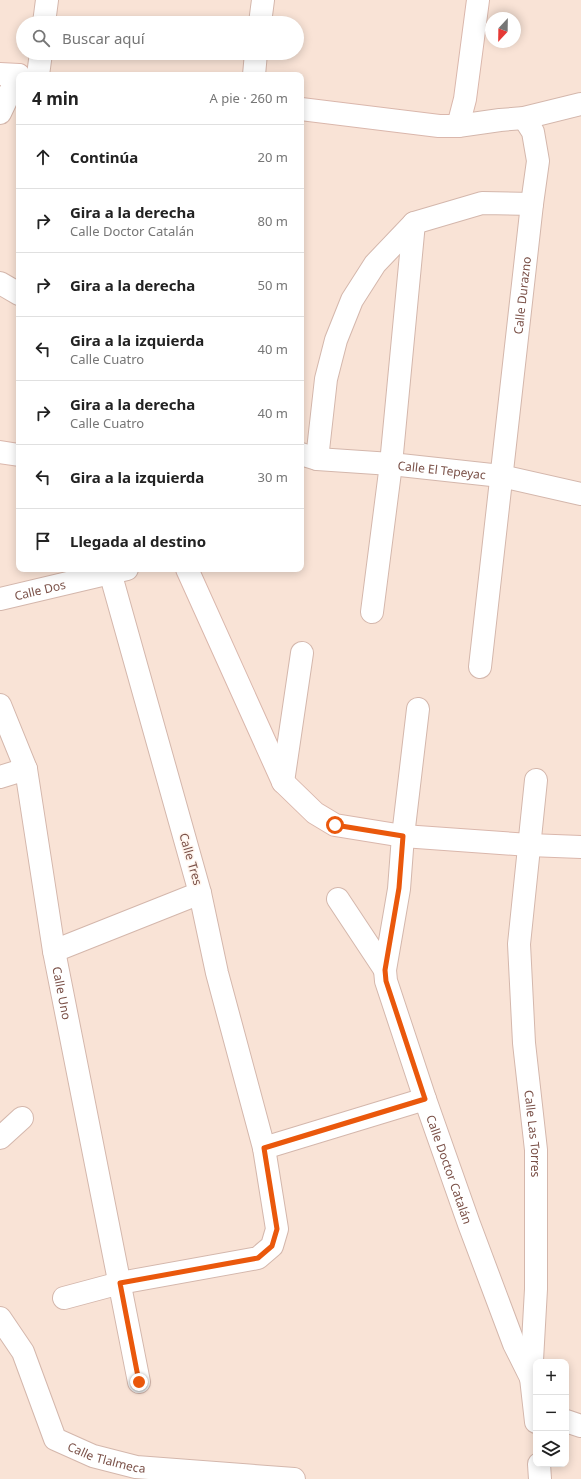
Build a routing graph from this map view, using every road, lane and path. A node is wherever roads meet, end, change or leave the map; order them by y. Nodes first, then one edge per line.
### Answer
1 (47, 0) edge
2 (263, 0) edge
3 (478, 0) edge
4 (45, 16) edge
5 (261, 16) edge
6 (34, 60) edge
7 (255, 60) edge
8 (22, 72) edge
9 (254, 72) edge
10 (16, 81) edge
11 (581, 104) edge
12 (304, 109) edge
13 (0, 113) edge
14 (524, 118) junction
15 (458, 126) junction
16 (532, 204) junction
17 (414, 223) junction
18 (0, 283) edge
19 (16, 292) edge
20 (0, 452) edge
21 (16, 455) edge
22 (309, 457) edge
23 (391, 464) junction
24 (501, 476) junction
25 (581, 494) edge
26 (114, 572) edge
27 (118, 572) edge
28 (188, 572) edge
29 (0, 599) edge
30 (372, 612) dead end
31 (302, 654) dead end
32 (480, 667) dead end
33 (0, 705) edge
34 (418, 708) dead end
35 (26, 769) junction
36 (0, 777) edge
37 (536, 780) dead end
38 (283, 782) junction
39 (403, 836) junction
40 (529, 845) junction
41 (581, 847) edge
42 (200, 894) junction
43 (338, 899) dead end
44 (54, 951) junction
45 (385, 970) junction
46 (425, 1099) junction
47 (22, 1118) dead end
48 (0, 1138) edge
49 (264, 1148) junction
50 (120, 1283) junction
51 (64, 1298) dead end
52 (0, 1318) edge
53 (531, 1378) junction
54 (139, 1382) dead end
55 (533, 1395) edge
56 (569, 1422) edge
57 (581, 1426) edge
58 (539, 1467) edge
59 (294, 1479) edge
60 (540, 1479) edge

1 - 4 street
2 - 5 street
3 - 15 street
6 - 8 street
7 - 9 street
10 - 13 street
11 - 14 street
12 - 15 street
14 - 15 street
14 - 16 street, Calle Durazno
16 - 17 street
16 - 24 street, Calle Durazno
17 - 22 street
17 - 23 street
18 - 19 street
20 - 21 street
22 - 23 street, Calle El Tepeyac
23 - 24 street, Calle El Tepeyac
23 - 30 street
24 - 25 street, Calle El Tepeyac
24 - 32 street, Calle Durazno
26 - 29 street, Calle Dos
27 - 42 street, Calle Tres
28 - 38 street
31 - 38 street
33 - 35 street, Calle Uno
34 - 39 street, Calle Doctor Catalán
35 - 36 street
35 - 44 street, Calle Uno
37 - 40 street, Calle Las Torres
38 - 39 street
39 - 40 street
39 - 45 street, Calle Doctor Catalán
40 - 41 street
40 - 53 street, Calle Las Torres
42 - 44 street
42 - 49 street, Calle Tres
43 - 45 street
44 - 50 street, Calle Uno
45 - 46 street, Calle Doctor Catalán
46 - 49 street
46 - 53 street, Calle Doctor Catalán
47 - 48 street
49 - 50 street, Calle Tres
50 - 51 street, Calle Tres
50 - 54 street, Calle Uno
52 - 59 street, Calle Tlalmeca
53 - 55 street, Calle Las Torres
56 - 57 street
58 - 60 street

